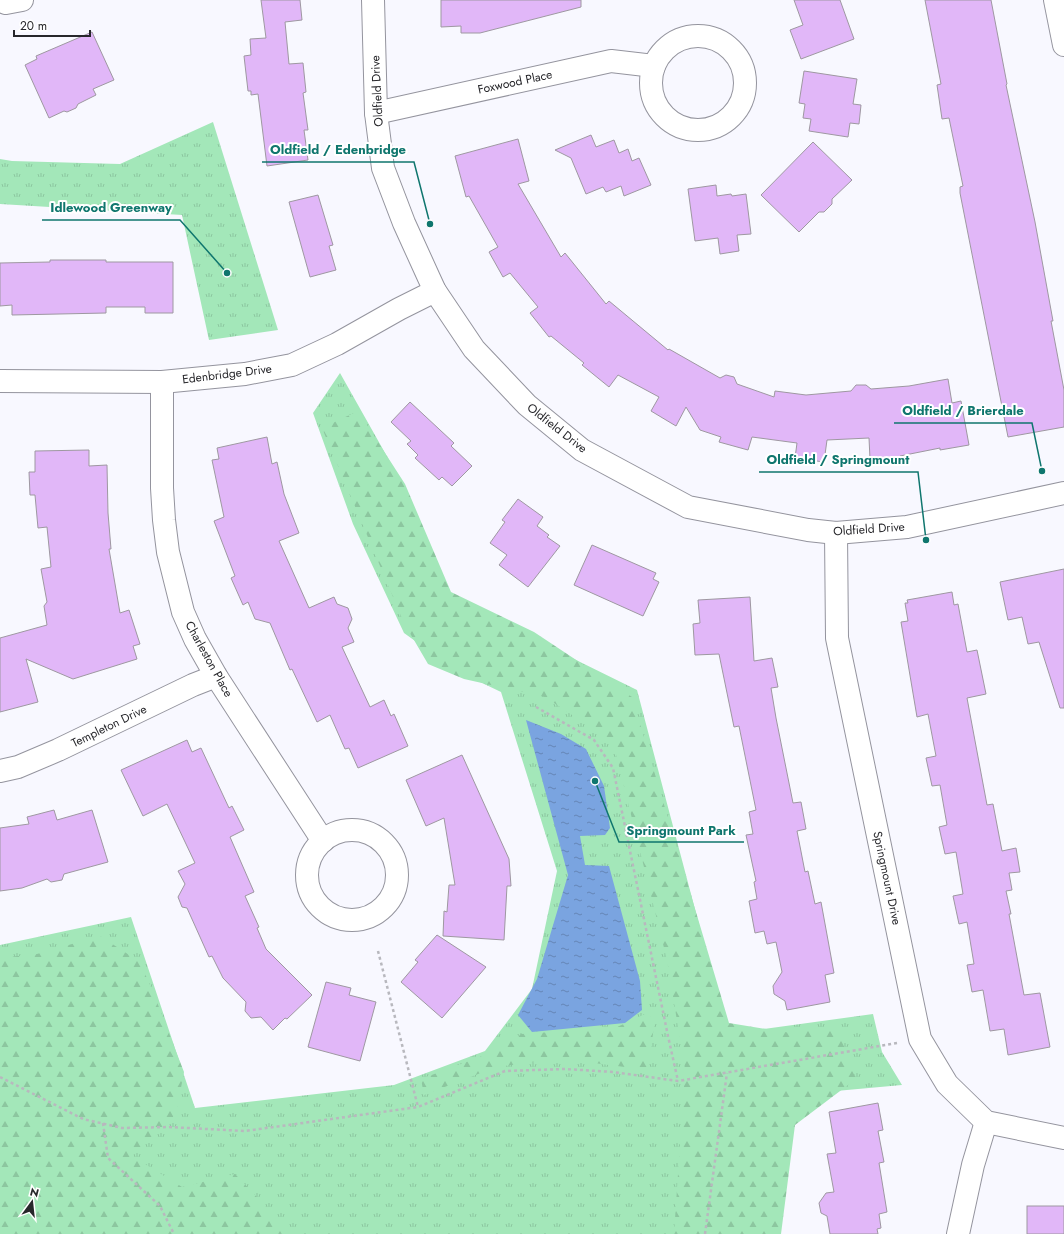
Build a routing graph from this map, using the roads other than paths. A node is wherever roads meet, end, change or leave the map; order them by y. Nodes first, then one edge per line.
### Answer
1 (22, 0) edge
2 (373, 0) edge
3 (1055, 0) edge
4 (0, 1) edge
5 (1064, 45) edge
6 (654, 66) junction
7 (376, 112) junction
8 (435, 291) junction
9 (0, 382) edge
10 (162, 382) junction
11 (1064, 493) edge
12 (836, 533) junction
13 (216, 676) junction
14 (0, 771) edge
15 (323, 841) junction
16 (986, 1122) junction
17 (1064, 1138) edge
18 (958, 1234) edge

1 - 4 street
2 - 7 street, Oldfield Drive
3 - 5 street
6 - 6 street
6 - 7 street, Foxwood Place
7 - 8 street, Oldfield Drive
8 - 10 street, Edenbridge Drive
8 - 12 street, Oldfield Drive
9 - 10 street, Edenbridge Drive
10 - 13 street, Charleston Place
11 - 12 street, Oldfield Drive
12 - 16 street, Springmount Drive
13 - 14 street, Templeton Drive
13 - 15 street, Charleston Place
15 - 15 street
16 - 17 street
16 - 18 street

